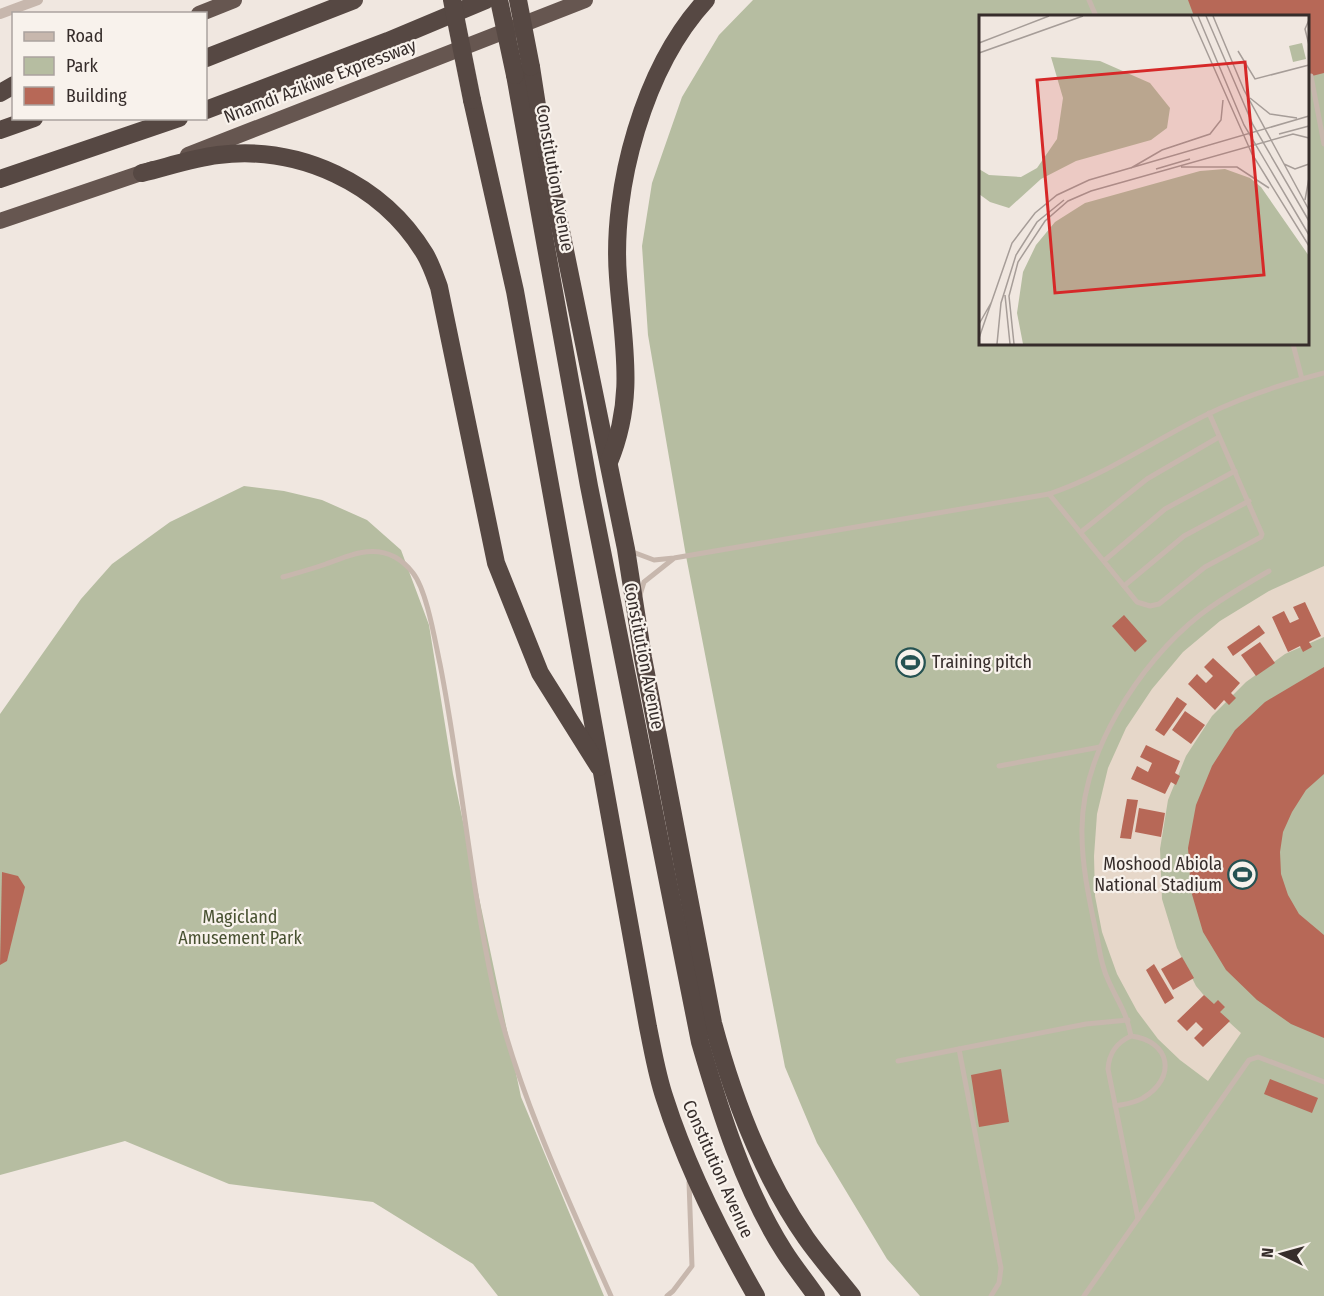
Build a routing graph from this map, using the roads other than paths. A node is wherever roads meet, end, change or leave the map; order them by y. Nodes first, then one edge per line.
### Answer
1 (38, 0) edge
2 (209, 0) edge
3 (234, 0) edge
4 (354, 0) edge
5 (452, 0) edge
6 (486, 0) edge
7 (500, 0) edge
8 (518, 0) edge
9 (585, 0) edge
10 (706, 0) edge
11 (1089, 0) edge
12 (192, 12) edge
13 (204, 12) edge
14 (0, 14) edge
15 (1096, 15) edge
16 (207, 58) edge
17 (523, 71) junction
18 (1311, 76) dead end
19 (207, 110) edge
20 (521, 110) junction
21 (28, 120) edge
22 (173, 120) edge
23 (0, 130) edge
24 (542, 138) junction
25 (1324, 144) edge
26 (142, 173) junction
27 (0, 179) edge
28 (0, 220) edge
29 (1293, 345) edge
30 (1324, 373) edge
31 (1302, 379) junction
32 (1209, 413) junction
33 (1219, 437) junction
34 (609, 462) junction
35 (1235, 471) junction
36 (1049, 494) junction
37 (1249, 501) junction
38 (1081, 532) junction
39 (624, 543) junction
40 (674, 558) junction
41 (1105, 560) junction
42 (1269, 571) dead end
43 (283, 577) dead end
44 (1124, 585) junction
45 (635, 610) junction
46 (1100, 747) junction
47 (999, 766) dead end
48 (603, 774) junction
49 (1128, 1020) junction
50 (1131, 1036) junction
51 (959, 1049) junction
52 (898, 1061) dead end
53 (1324, 1082) edge
54 (1115, 1106) junction
55 (688, 1162) junction
56 (1138, 1219) junction
57 (806, 1238) junction
58 (611, 1296) edge
59 (667, 1296) edge
60 (756, 1296) edge
61 (816, 1296) edge
62 (836, 1296) edge
63 (852, 1296) edge
64 (991, 1296) edge
65 (1084, 1296) edge

1 - 14 street
2 - 12 highway
3 - 13 highway
4 - 16 highway
5 - 48 highway, Constitution Avenue, bridge
6 - 19 highway, Nnamdi Azikiwe Expressway
7 - 17 highway, Constitution Avenue, bridge
8 - 17 highway, bridge
9 - 26 highway, Nnamdi Azikiwe Expressway
10 - 34 highway
11 - 15 lane
17 - 20 highway, Constitution Avenue
17 - 24 highway
18 - 25 lane
20 - 24 highway
20 - 61 highway, Constitution Avenue
21 - 23 highway
22 - 27 highway
24 - 34 highway
26 - 28 highway, Nnamdi Azikiwe Expressway
26 - 48 highway
29 - 31 lane
30 - 31 lane
31 - 32 lane
32 - 33 lane
32 - 36 lane
33 - 35 lane
33 - 38 lane
34 - 39 highway
35 - 37 lane
35 - 41 lane
36 - 38 lane
36 - 40 lane
37 - 44 lane
37 - 44 lane
38 - 41 lane
39 - 40 lane
39 - 45 highway
40 - 45 lane
41 - 44 lane
42 - 46 lane
43 - 58 lane
45 - 57 highway
46 - 47 lane
46 - 49 lane
48 - 55 highway, Constitution Avenue
49 - 50 lane
49 - 51 lane
50 - 54 lane
50 - 54 lane
51 - 52 lane
51 - 64 lane
53 - 56 lane
54 - 56 lane
55 - 59 lane
55 - 60 highway, Constitution Avenue
56 - 65 lane
57 - 62 highway
57 - 63 highway

